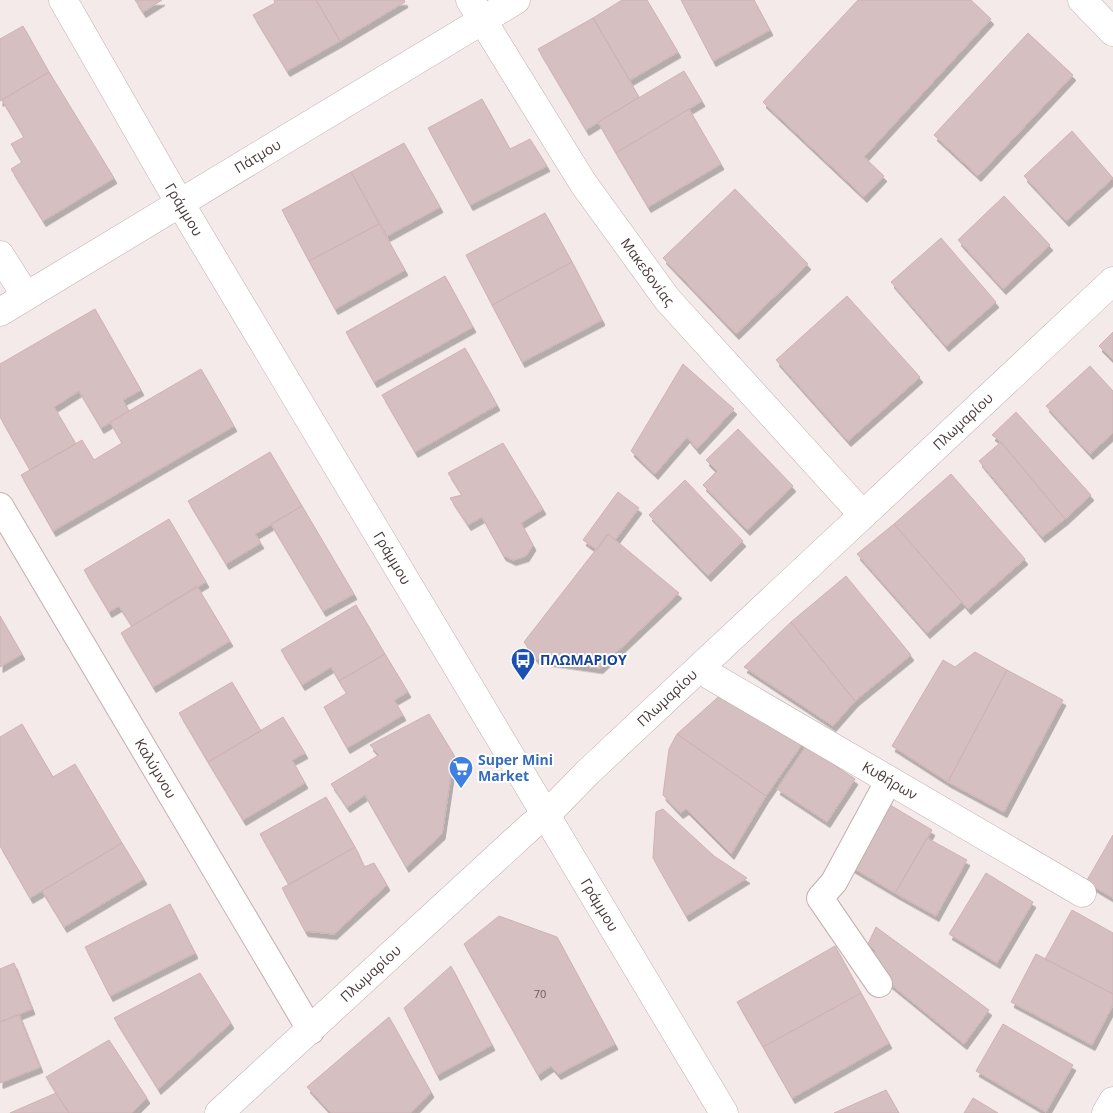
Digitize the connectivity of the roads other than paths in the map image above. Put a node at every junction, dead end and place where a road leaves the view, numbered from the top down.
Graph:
1 (63, 0) edge
2 (516, 0) edge
3 (1082, 0) edge
4 (477, 10) edge
5 (1113, 32) edge
6 (180, 203) junction
7 (0, 255) edge
8 (1113, 281) edge
9 (26, 296) junction
10 (0, 312) edge
11 (0, 506) edge
12 (863, 515) junction
13 (699, 669) junction
14 (889, 780) junction
15 (546, 815) junction
16 (1082, 893) dead end
17 (879, 984) dead end
18 (310, 1031) junction
19 (1113, 1101) edge
20 (219, 1113) edge
21 (724, 1113) edge
22 (1106, 1113) edge

1 - 6 street, Γράμμου
2 - 4 street, Πάτμου
3 - 5 street
4 - 6 street, Πάτμου
4 - 12 street, Μακεδονίας
6 - 9 street, Πάτμου
6 - 15 street, Γράμμου
7 - 9 street
8 - 12 street, Πλωμαρίου
9 - 10 street, Πάτμου
11 - 18 street, Καλύμνου
12 - 13 street, Πλωμαρίου
13 - 14 street, Κυθήρων
13 - 15 street, Πλωμαρίου
14 - 16 street, Κυθήρων
14 - 17 street
15 - 18 street, Πλωμαρίου
15 - 21 street, Γράμμου
18 - 20 street, Πλωμαρίου
19 - 22 street

